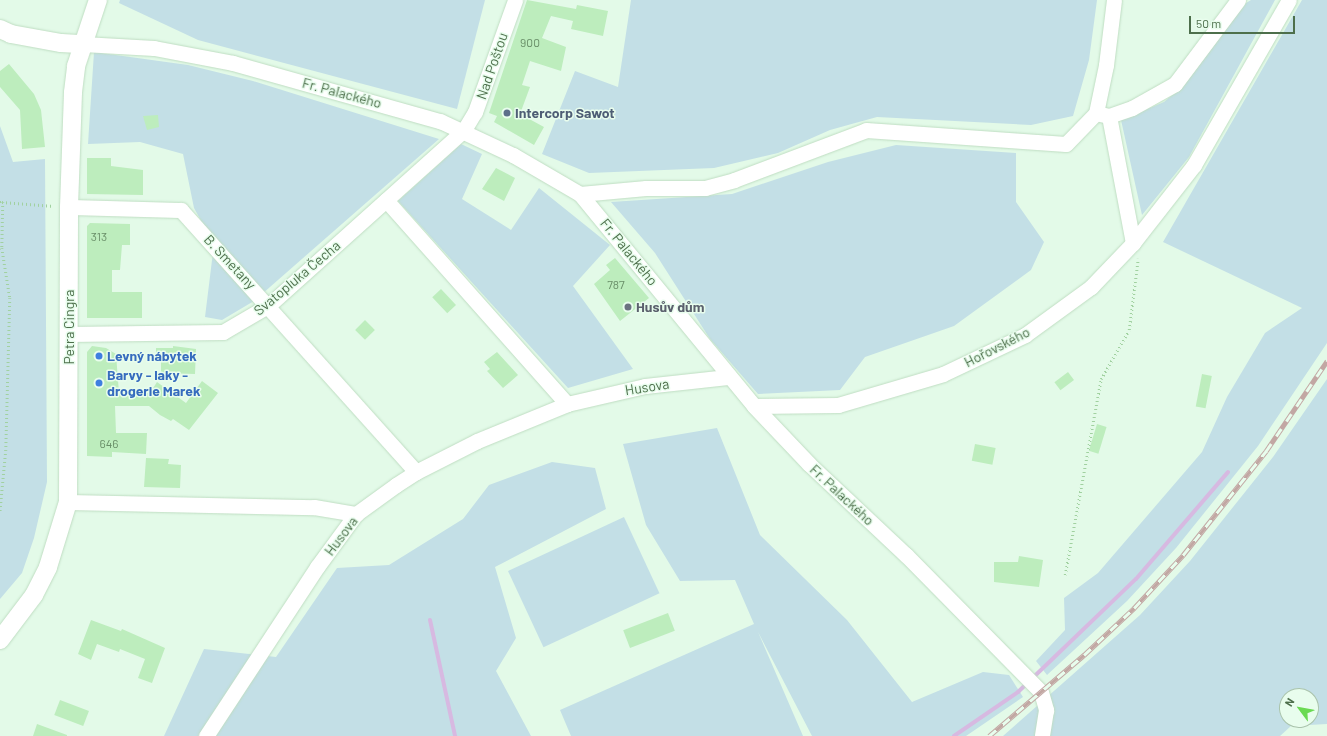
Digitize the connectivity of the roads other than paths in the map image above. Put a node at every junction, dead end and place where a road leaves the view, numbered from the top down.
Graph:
1 (98, 0) edge
2 (515, 0) edge
3 (1114, 0) edge
4 (1238, 0) edge
5 (1288, 0) edge
6 (0, 29) edge
7 (83, 44) junction
8 (1103, 115) junction
9 (464, 130) junction
10 (580, 194) junction
11 (386, 200) junction
12 (69, 207) junction
13 (1133, 243) junction
14 (269, 305) junction
15 (69, 334) junction
16 (728, 377) junction
17 (567, 404) junction
18 (754, 406) junction
19 (416, 472) junction
20 (68, 502) junction
21 (356, 514) junction
22 (0, 640) edge
23 (206, 736) edge
24 (1042, 736) edge

1 - 7 street, Petra Cingra
2 - 9 street, Nad Poštou
3 - 8 street
4 - 8 street
5 - 13 street, Hořovského
6 - 7 street
7 - 9 street, Fr. Palackého
7 - 12 street, Petra Cingra
8 - 10 street
8 - 13 street
9 - 10 street, Fr. Palackého
9 - 11 street, Svatopluka Čecha
10 - 16 street, Fr. Palackého
11 - 14 street, Svatopluka Čecha
11 - 17 street
12 - 14 street, B. Smetany
12 - 15 street, Petra Cingra
13 - 18 street, Hořovského
14 - 15 street, Svatopluka Čecha
14 - 19 street, B. Smetany
15 - 20 street, Petra Cingra
16 - 17 street, Husova
16 - 18 street, Fr. Palackého
17 - 19 street, Husova
18 - 24 street, Fr. Palackého
19 - 21 street, Husova
20 - 21 street
20 - 22 street, Petra Cingra
21 - 23 street, Husova

